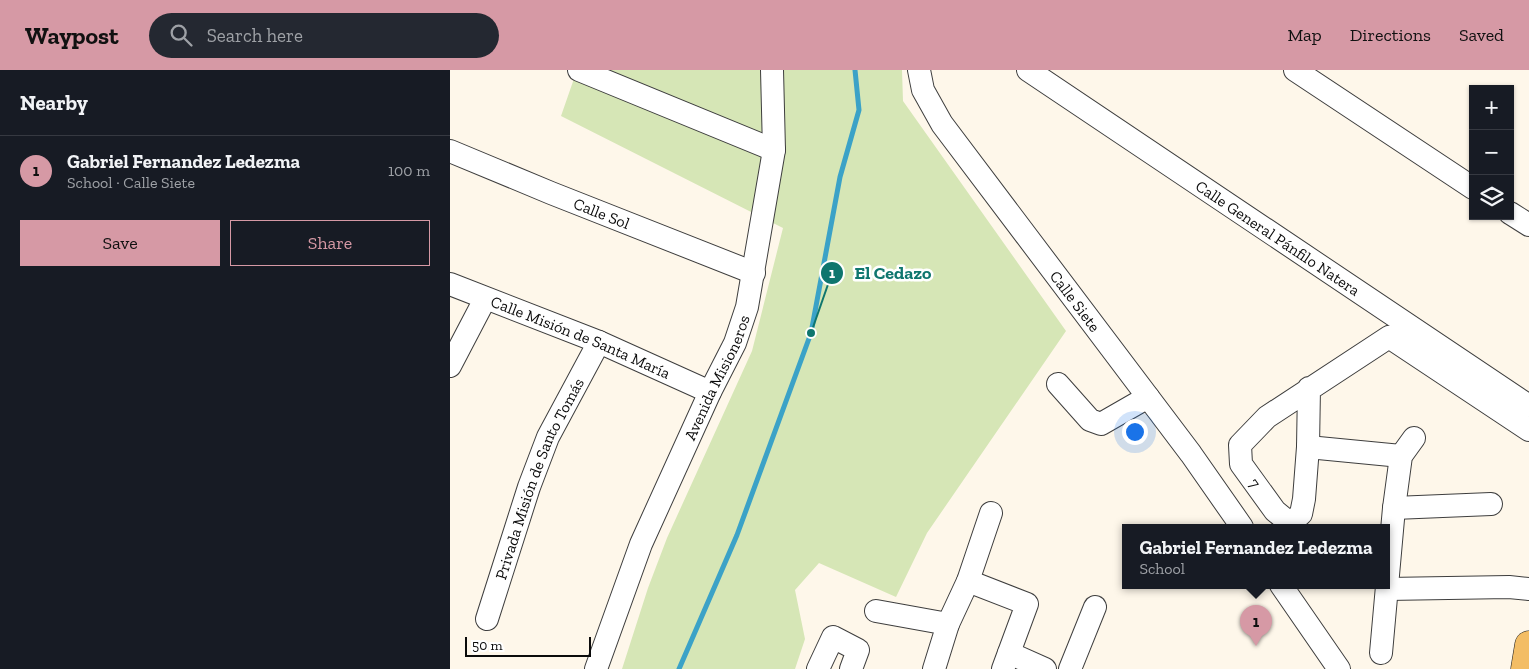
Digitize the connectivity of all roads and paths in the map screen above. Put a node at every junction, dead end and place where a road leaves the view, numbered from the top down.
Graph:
1 (579, 70) edge
2 (772, 70) edge
3 (919, 70) edge
4 (1028, 70) edge
5 (1295, 70) edge
6 (774, 150) junction
7 (450, 151) edge
8 (1469, 185) edge
9 (1514, 216) edge
10 (1529, 225) edge
11 (754, 273) junction
12 (450, 284) edge
13 (485, 299) junction
14 (599, 342) junction
15 (450, 366) edge
16 (1058, 384) dead end
17 (1309, 388) junction
18 (710, 392) junction
19 (1148, 397) junction
20 (1529, 406) edge
21 (1529, 430) edge
22 (1308, 448) junction
23 (1491, 504) dead end
24 (1394, 508) junction
25 (991, 513) dead end
26 (1240, 524) edge
27 (1390, 554) edge
28 (968, 581) junction
29 (1284, 589) edge
30 (1387, 589) edge
31 (1390, 589) edge
32 (1529, 589) edge
33 (1095, 607) dead end
34 (876, 611) dead end
35 (487, 620) dead end
36 (948, 624) junction
37 (1529, 645) edge
38 (1381, 653) dead end
39 (1006, 661) edge
40 (596, 669) edge
41 (818, 669) edge
42 (851, 669) edge
43 (934, 669) edge
44 (1044, 669) edge
45 (1070, 669) edge
46 (1339, 669) edge
47 (1525, 669) edge

1 - 6 street
2 - 6 street, Avenida Misioneros
3 - 19 street, Calle Siete
4 - 20 street, Calle General Pánfilo Natera
5 - 8 street
6 - 11 street, Avenida Misioneros
7 - 11 street, Calle Sol
9 - 10 street
11 - 18 street, Avenida Misioneros
12 - 13 street, Calle Misión de Santa María
13 - 14 street, Calle Misión de Santa María
13 - 15 street
14 - 18 street, Calle Misión de Santa María
14 - 35 street, Privada Misión de Santo Tomás
16 - 19 street
17 - 21 street, 7
17 - 22 street, 7
17 - 22 street, 7
18 - 40 street, Avenida Misioneros
19 - 26 street, Calle Siete
22 - 24 street
23 - 24 street
24 - 27 street
25 - 28 street
28 - 36 street
28 - 39 street
29 - 46 street
30 - 38 street
31 - 32 street
33 - 45 street
34 - 36 street
36 - 43 street
37 - 47 main road
39 - 44 street
41 - 42 street

